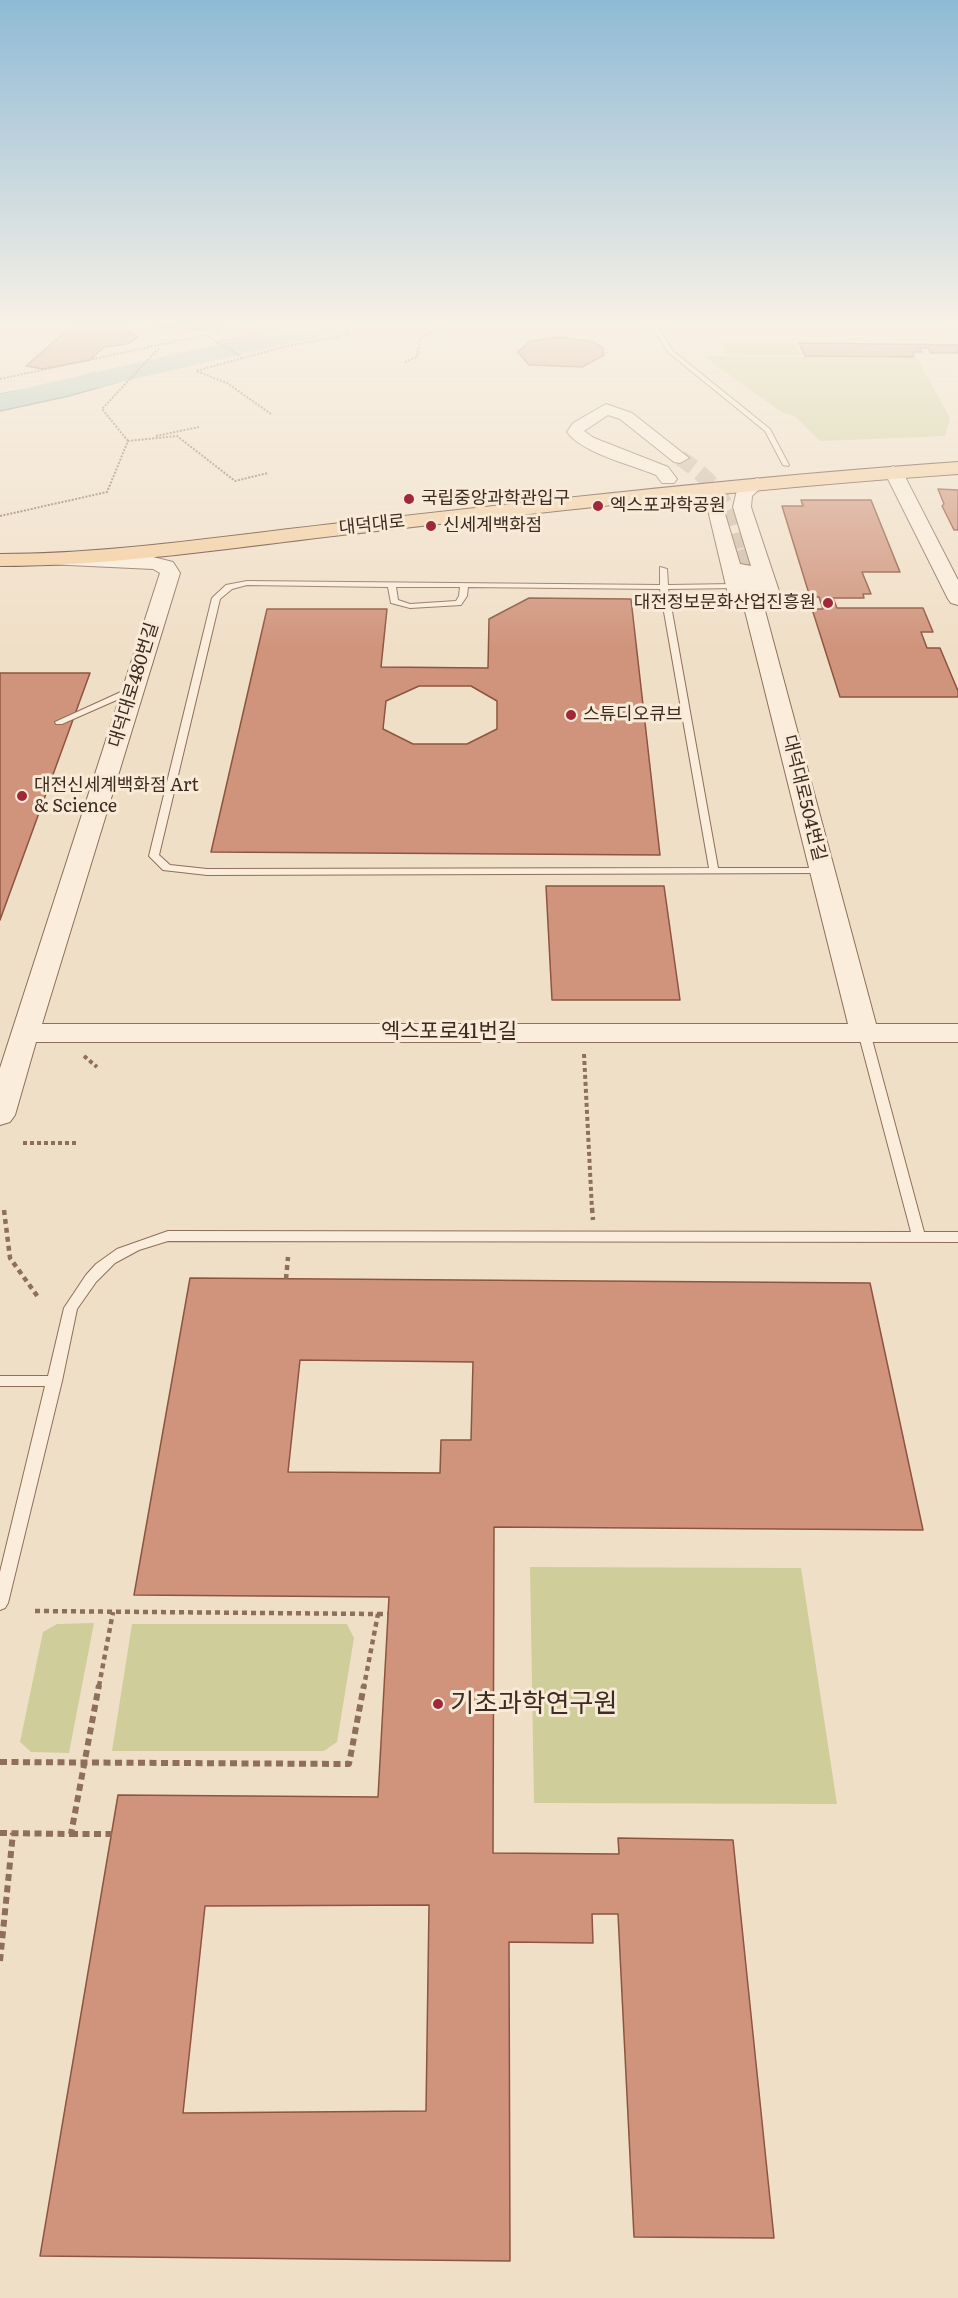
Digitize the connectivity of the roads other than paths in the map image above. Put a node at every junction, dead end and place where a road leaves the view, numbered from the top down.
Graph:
1 (576, 433) edge
2 (648, 433) edge
3 (770, 433) edge
4 (958, 457) edge
5 (680, 458) tunnel mouth
6 (786, 465) junction
7 (958, 468) edge
8 (893, 471) junction
9 (757, 483) junction
10 (672, 485) junction
11 (0, 543) edge
12 (0, 560) edge
13 (36, 560) junction
14 (663, 568) dead end
15 (742, 570) junction
16 (392, 584) junction
17 (464, 584) junction
18 (664, 587) junction
19 (958, 599) edge
20 (790, 666) dead end
21 (134, 689) junction
22 (799, 699) dead end
23 (785, 721) junction
24 (59, 722) dead end
25 (714, 871) junction
26 (822, 871) junction
27 (864, 1032) junction
28 (25, 1033) junction
29 (958, 1033) edge
30 (0, 1115) edge
31 (919, 1237) junction
32 (958, 1237) edge
33 (0, 1381) edge
34 (55, 1381) junction
35 (0, 1603) edge

1 - 10 street
2 - 5 street
3 - 6 lane
4 - 6 main road, 대덕대로
6 - 10 main road, 대덕대로
7 - 8 main road, 대덕대로
8 - 9 main road, 대덕대로
8 - 19 street
9 - 10 main road, 대덕대로
9 - 15 street
10 - 11 main road, 대덕대로
10 - 13 main road, 대덕대로
10 - 15 street
12 - 13 main road, 대덕대로
13 - 21 street, 대덕대로480번길
14 - 18 lane
15 - 18 lane
15 - 20 street
15 - 23 street, 대덕대로504번길
16 - 17 lane
16 - 17 lane
16 - 25 lane
17 - 18 lane
18 - 25 lane
21 - 24 lane
21 - 28 street, 대덕대로480번길
22 - 23 street
23 - 26 street, 대덕대로504번길
25 - 26 lane
26 - 27 street, 대덕대로504번길
27 - 28 street, 엑스포로41번길
27 - 29 street, 엑스포로41번길
27 - 31 lane
28 - 30 street
31 - 32 lane
31 - 34 lane
33 - 34 lane
34 - 35 lane

